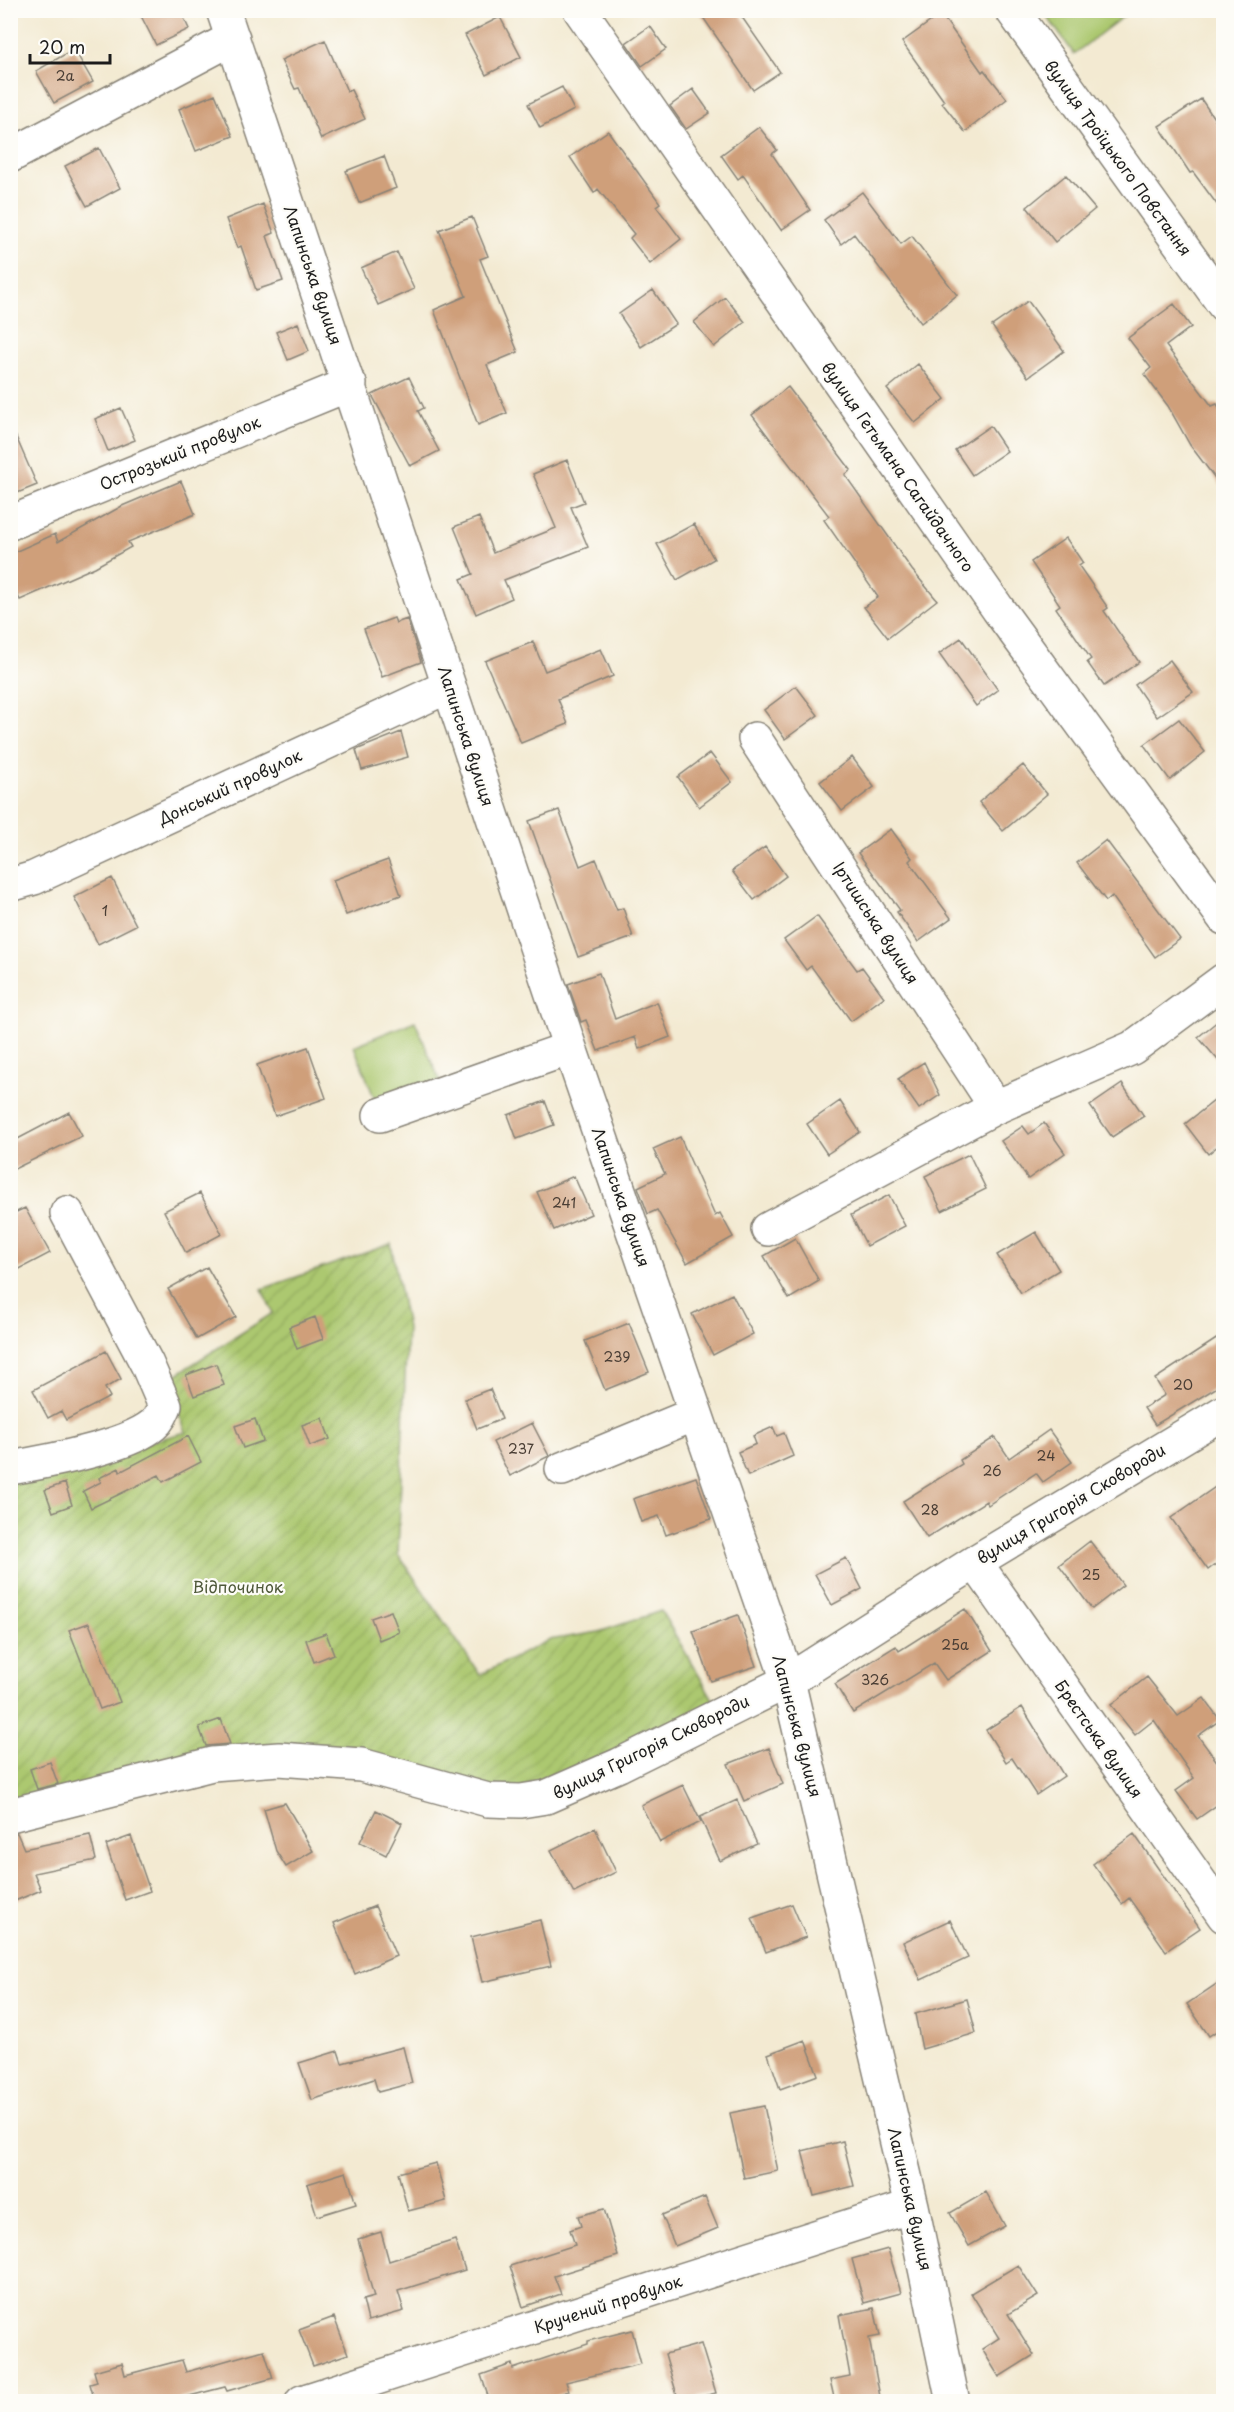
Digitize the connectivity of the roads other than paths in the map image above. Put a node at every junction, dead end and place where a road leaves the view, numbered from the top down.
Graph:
1 (580, 10) edge
2 (1012, 10) edge
3 (228, 24) edge
4 (10, 156) edge
5 (1224, 305) edge
6 (350, 384) junction
7 (10, 523) edge
8 (449, 686) junction
9 (755, 739) dead end
10 (10, 885) edge
11 (1224, 918) edge
12 (1224, 980) edge
13 (570, 1048) junction
14 (996, 1107) junction
15 (380, 1115) dead end
16 (67, 1213) dead end
17 (768, 1229) dead end
18 (695, 1414) junction
19 (1221, 1419) edge
20 (10, 1468) edge
21 (562, 1469) dead end
22 (975, 1562) junction
23 (788, 1681) junction
24 (10, 1815) edge
25 (1224, 1916) edge
26 (912, 2206) junction
27 (302, 2402) edge
28 (954, 2402) edge

1 - 11 street, вулиця Гетьмана Сагайдачного
2 - 5 street, вулиця Троїцького Повстання
3 - 4 street
3 - 6 street, Лапинська вулиця
6 - 7 street, Острозький провулок
6 - 8 street, Лапинська вулиця
8 - 10 street, Донський провулок
8 - 13 street, Лапинська вулиця
9 - 14 street, Іртишська вулиця
12 - 14 street
13 - 15 street
13 - 18 street, Лапинська вулиця
14 - 17 street
16 - 20 street
18 - 21 street
18 - 23 street, Лапинська вулиця
19 - 22 street, вулиця Григорія Сковороди
22 - 23 street, вулиця Григорія Сковороди
22 - 25 street, Брестська вулиця
23 - 24 street, вулиця Григорія Сковороди
23 - 26 street, Лапинська вулиця
26 - 27 street, Кручений провулок
26 - 28 street, Лапинська вулиця

